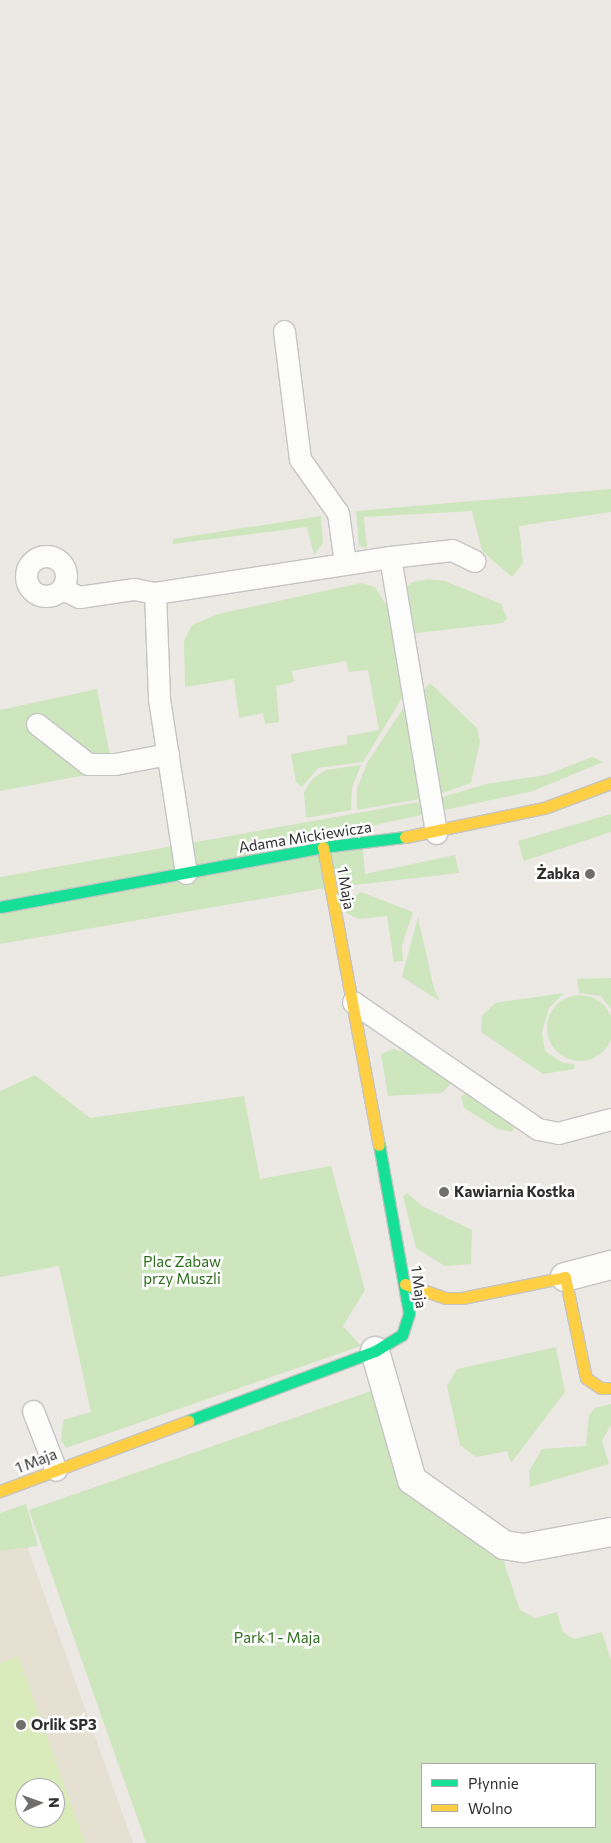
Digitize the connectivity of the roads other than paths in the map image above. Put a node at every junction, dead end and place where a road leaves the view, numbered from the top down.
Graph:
1 (284, 331) dead end
2 (390, 558) junction
3 (475, 561) dead end
4 (345, 563) junction
5 (62, 589) dead end
6 (155, 593) junction
7 (37, 724) dead end
8 (168, 754) junction
9 (611, 783) edge
10 (436, 833) junction
11 (323, 846) junction
12 (186, 873) junction
13 (0, 907) edge
14 (352, 1002) junction
15 (611, 1119) edge
16 (611, 1265) edge
17 (565, 1277) junction
18 (405, 1284) junction
19 (375, 1350) junction
20 (611, 1388) edge
21 (33, 1411) dead end
22 (56, 1470) junction
23 (0, 1491) edge
24 (611, 1532) edge

1 - 4 lane
2 - 3 lane
2 - 4 lane
2 - 10 lane
4 - 6 lane
5 - 6 lane
6 - 8 lane
7 - 8 lane
8 - 12 lane
9 - 10 street, Adama Mickiewicza
10 - 11 street, Adama Mickiewicza
11 - 12 street, Adama Mickiewicza
11 - 14 street, 1 Maja
12 - 13 street, Adama Mickiewicza
14 - 15 lane
14 - 18 street, 1 Maja
16 - 17 street
17 - 18 street
17 - 20 street
18 - 19 street, 1 Maja
19 - 22 street, 1 Maja
19 - 24 street
21 - 22 lane
22 - 23 street, 1 Maja

